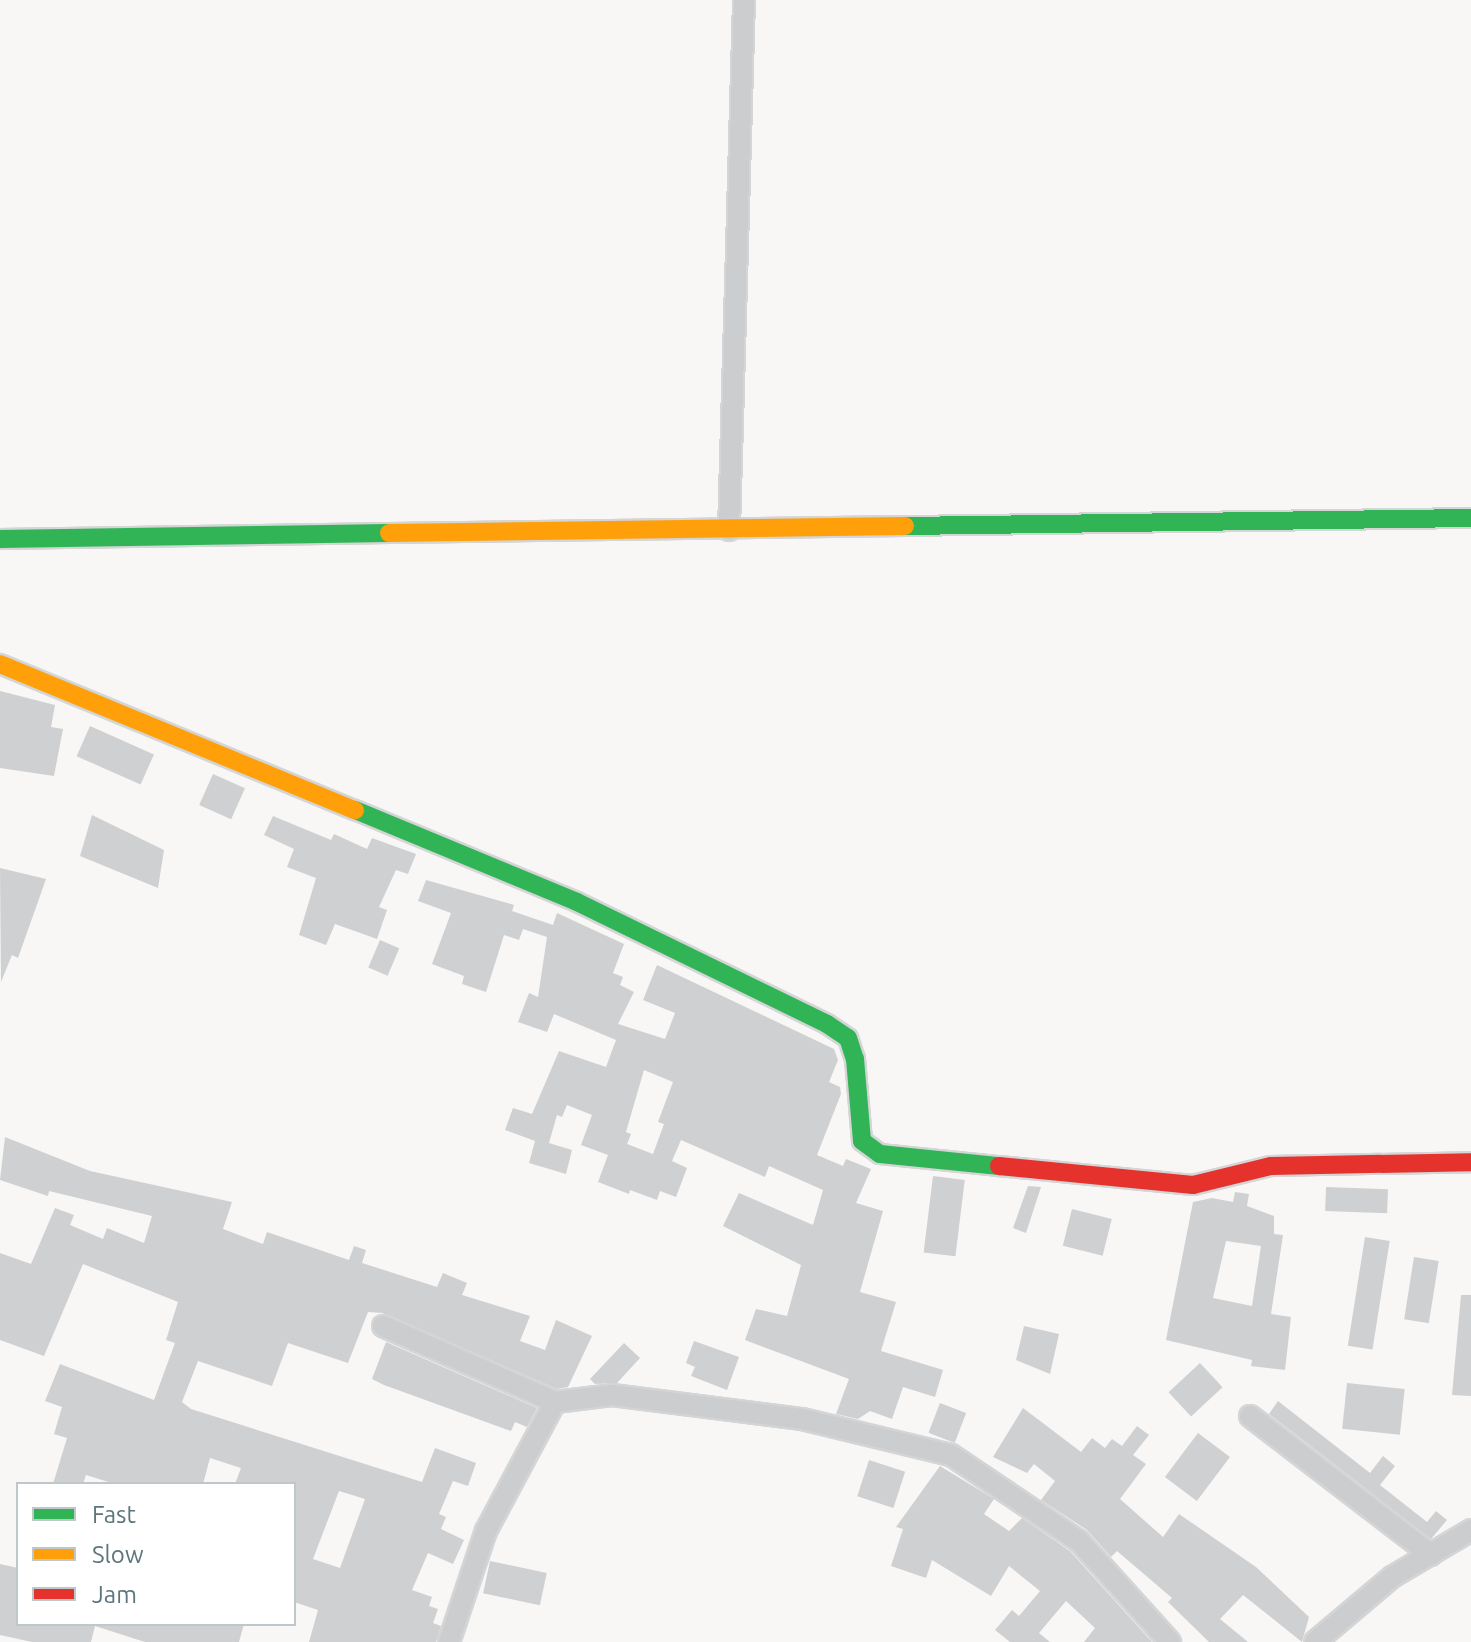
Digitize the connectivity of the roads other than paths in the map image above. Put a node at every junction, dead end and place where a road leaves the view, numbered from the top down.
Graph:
1 (744, 0) edge
2 (1471, 518) edge
3 (729, 530) junction
4 (0, 539) edge
5 (0, 664) edge
6 (1471, 1162) edge
7 (383, 1326) dead end
8 (555, 1402) junction
9 (1250, 1416) dead end
10 (1471, 1530) edge
11 (1431, 1555) junction
12 (449, 1642) edge
13 (1170, 1642) edge
14 (1315, 1642) edge

1 - 3 street
2 - 3 street
3 - 4 street
5 - 6 street
7 - 8 street
8 - 12 street
8 - 13 street
9 - 11 street
10 - 11 street
11 - 14 street

